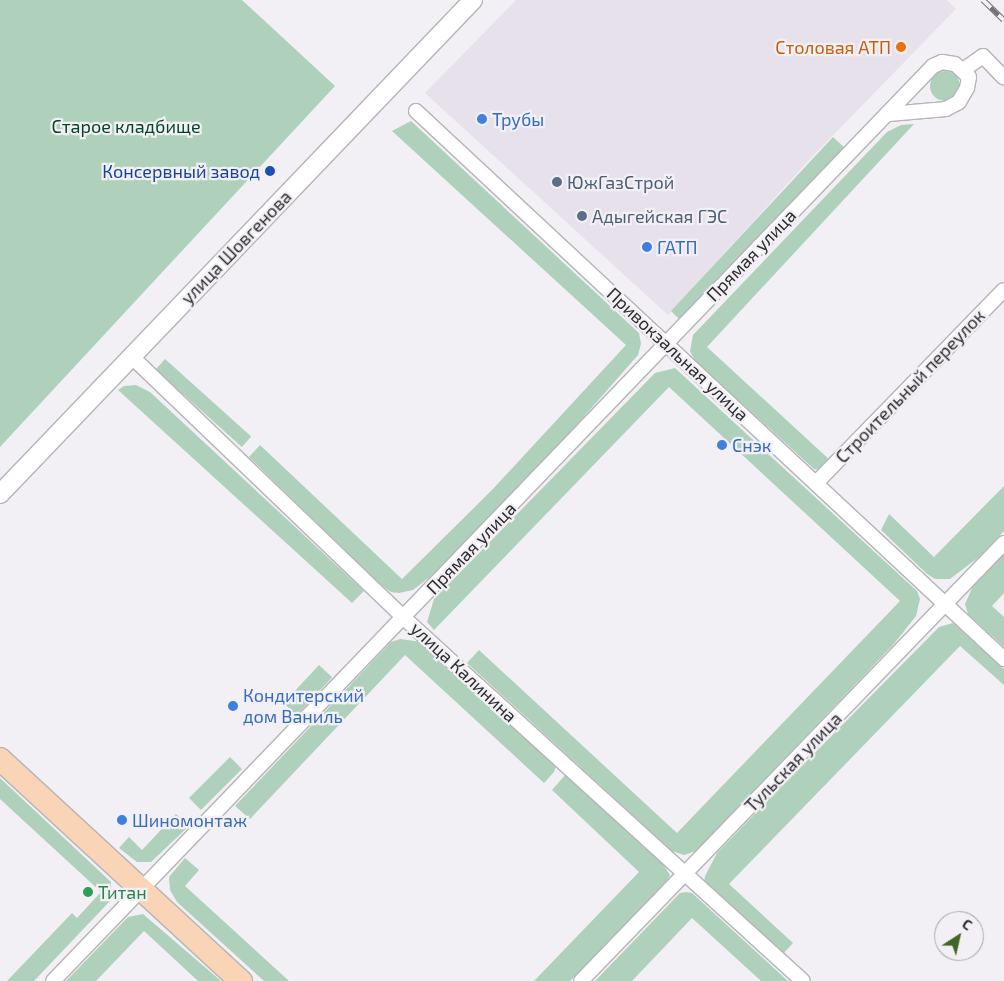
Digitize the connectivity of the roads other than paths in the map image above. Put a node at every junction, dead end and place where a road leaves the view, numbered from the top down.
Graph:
1 (473, 0) edge
2 (963, 70) junction
3 (1004, 78) edge
4 (416, 111) dead end
5 (889, 114) junction
6 (1004, 290) edge
7 (666, 343) junction
8 (132, 356) junction
9 (816, 483) junction
10 (0, 494) edge
11 (1004, 542) edge
12 (946, 604) junction
13 (404, 618) junction
14 (1004, 659) edge
15 (0, 759) edge
16 (684, 874) junction
17 (142, 889) junction
18 (53, 981) edge
19 (241, 981) edge
20 (581, 981) edge
21 (802, 981) edge

1 - 8 street, улица Шовгенова
2 - 3 street
2 - 5 street, Прямая улица
2 - 5 street
4 - 7 street, Привокзальная улица
5 - 7 street, Прямая улица
6 - 9 street, Строительный переулок
7 - 9 street, Привокзальная улица
7 - 13 street, Прямая улица
8 - 10 street, улица Шовгенова
8 - 13 street, улица Калинина
9 - 12 street, Привокзальная улица
11 - 12 street, Тульская улица
12 - 14 street, Привокзальная улица
12 - 16 street, Тульская улица
13 - 16 street, улица Калинина
13 - 17 street, Прямая улица
15 - 17 main road
16 - 20 street, Тульская улица
16 - 21 street, улица Калинина
17 - 18 street, Прямая улица
17 - 19 main road

